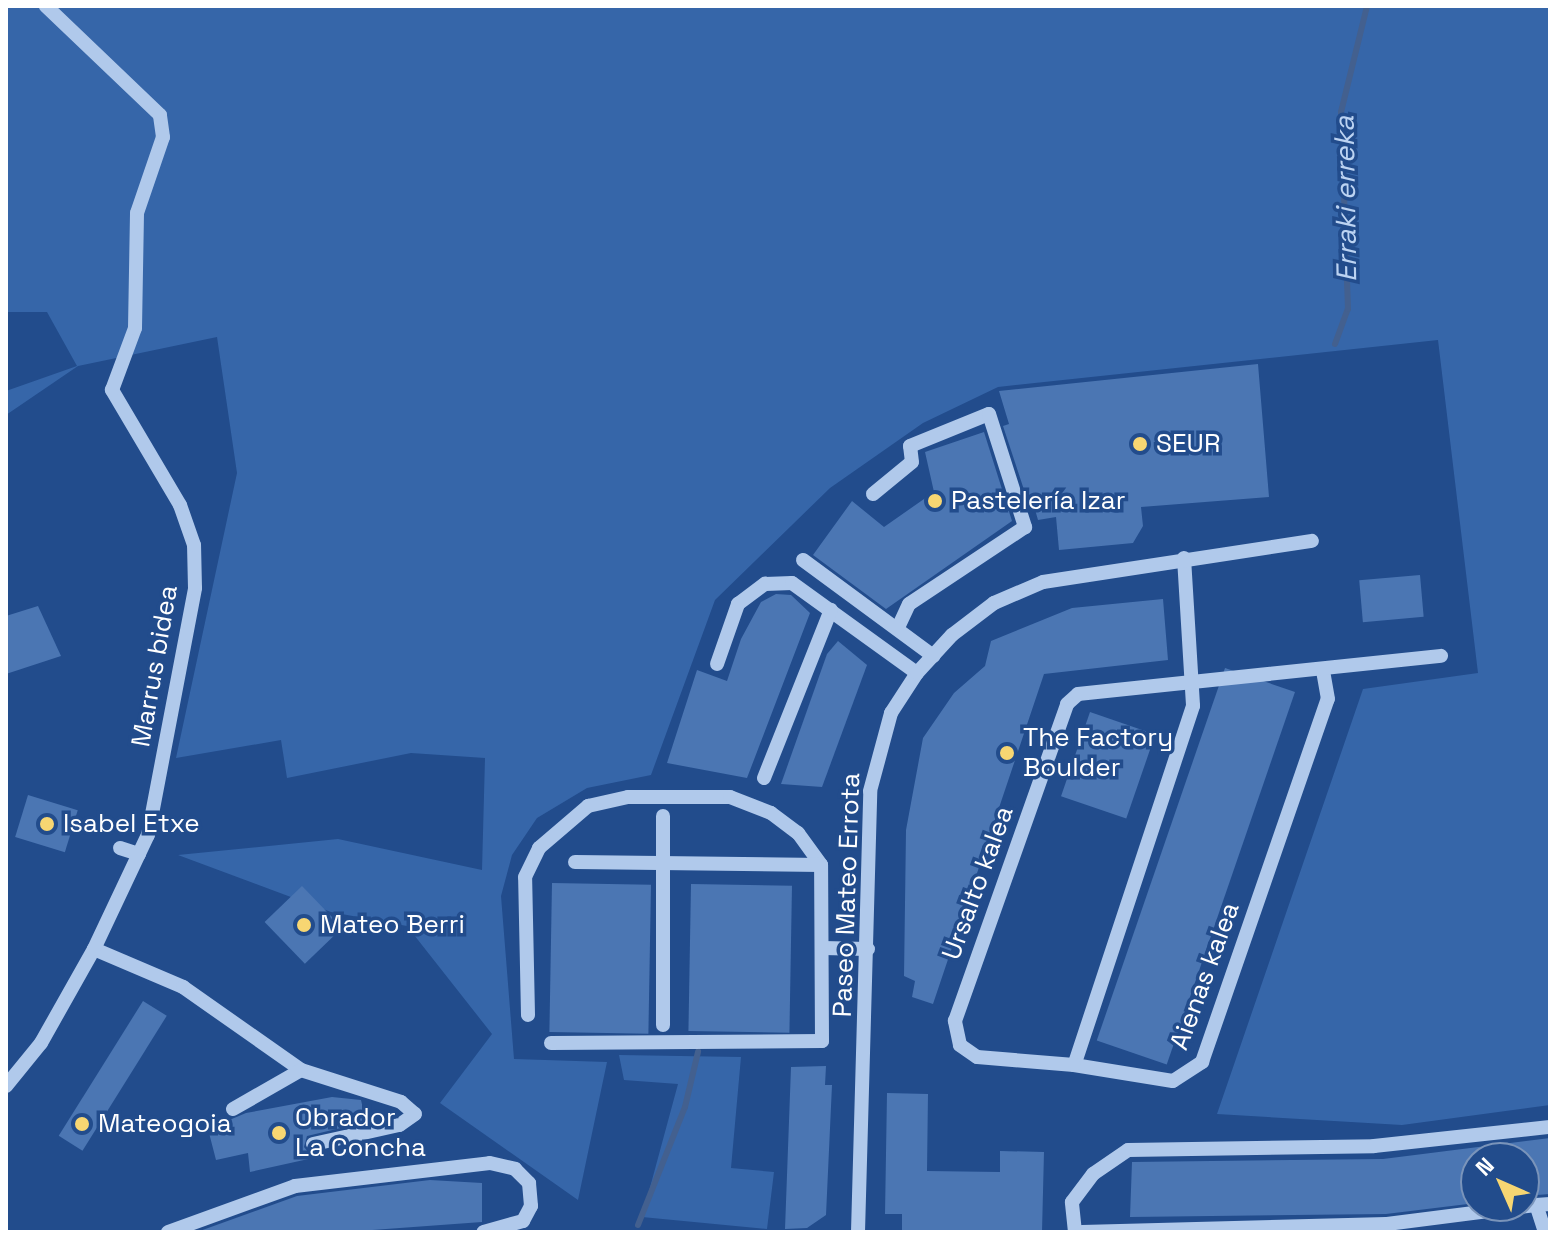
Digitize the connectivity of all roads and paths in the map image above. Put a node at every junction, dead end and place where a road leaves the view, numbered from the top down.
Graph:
1 (46, 6) edge
2 (873, 494) dead end
3 (1312, 541) dead end
4 (1184, 558) junction
5 (803, 560) dead end
6 (831, 610) junction
7 (899, 625) junction
8 (933, 656) junction
9 (1441, 656) dead end
10 (717, 664) dead end
11 (1323, 670) junction
12 (917, 673) junction
13 (1194, 681) junction
14 (764, 778) dead end
15 (662, 797) junction
16 (120, 848) dead end
17 (139, 854) junction
18 (575, 862) dead end
19 (821, 865) junction
20 (823, 948) junction
21 (94, 949) junction
22 (868, 949) junction
23 (195, 977) dead end
24 (183, 987) junction
25 (528, 1015) dead end
26 (663, 1025) dead end
27 (551, 1043) dead end
28 (1074, 1065) junction
29 (301, 1070) junction
30 (6, 1086) edge
31 (233, 1109) dead end
32 (1550, 1127) edge
33 (313, 1144) dead end
34 (1543, 1204) edge
35 (861, 1230) edge
36 (168, 1232) edge
37 (483, 1232) edge
38 (1075, 1232) edge
39 (1082, 1232) edge
40 (1545, 1232) edge

1 - 17 street, Marrus bidea
2 - 7 street
3 - 4 street, Paseo Mateo Errota
4 - 8 street, Paseo Mateo Errota
4 - 13 street
5 - 7 street
6 - 10 street
6 - 12 street
6 - 14 street
7 - 8 street
8 - 12 street, Paseo Mateo Errota
9 - 11 street, Ursalto kalea
11 - 13 street, Ursalto kalea
11 - 28 street, Aienas kalea
12 - 22 street, Paseo Mateo Errota
13 - 28 street
13 - 28 street, Ursalto kalea
15 - 19 street
15 - 25 street
15 - 26 street, bridge
16 - 17 street
17 - 21 street, Marrus bidea
18 - 19 street
19 - 20 street
20 - 22 street
20 - 27 street
21 - 24 street
21 - 30 street, Marrus bidea
22 - 35 street, Paseo Mateo Errota
23 - 24 street
24 - 29 street
29 - 31 street
29 - 33 street
32 - 38 street
34 - 39 street
34 - 40 street
36 - 37 street

